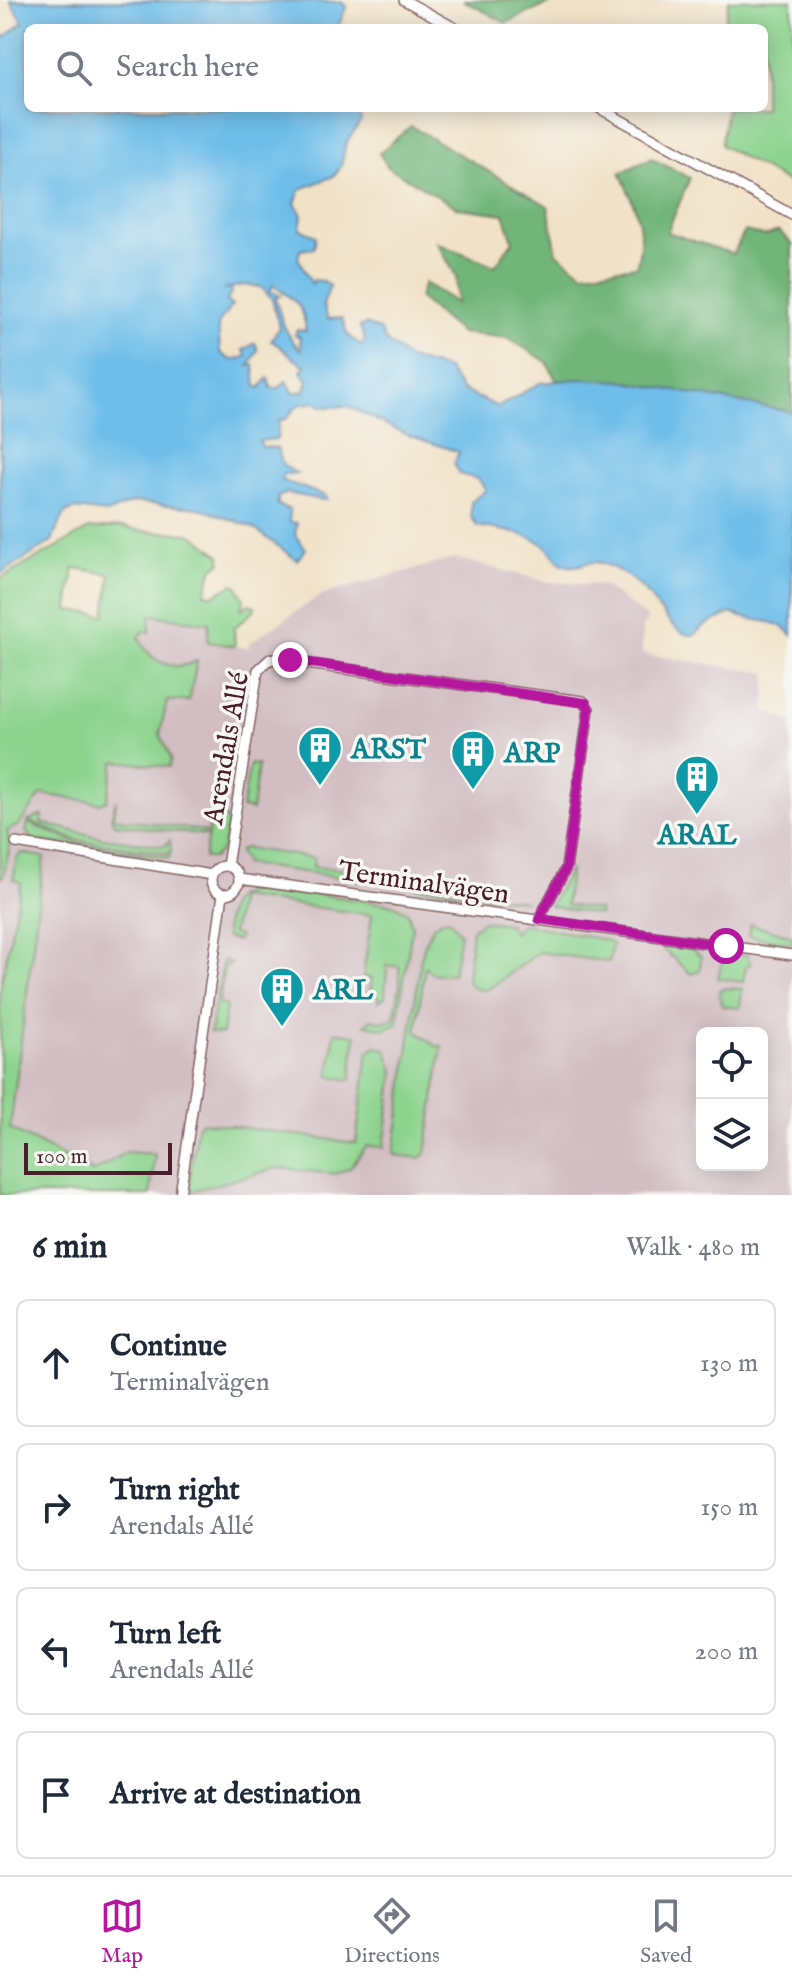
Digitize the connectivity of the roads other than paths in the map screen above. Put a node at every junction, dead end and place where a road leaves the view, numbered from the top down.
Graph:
1 (404, 0) edge
2 (448, 24) edge
3 (606, 112) edge
4 (792, 215) edge
5 (16, 843) dead end
6 (227, 866) junction
7 (212, 875) junction
8 (239, 879) junction
9 (223, 894) junction
10 (539, 919) junction
11 (792, 955) edge
12 (180, 1195) edge

1 - 2 street
3 - 4 street
5 - 7 street
6 - 7 street
6 - 8 street
6 - 10 street, Arendals Allé
7 - 9 street
8 - 9 street
8 - 10 street, Terminalvägen
9 - 12 street
10 - 11 street, Terminalvägen

